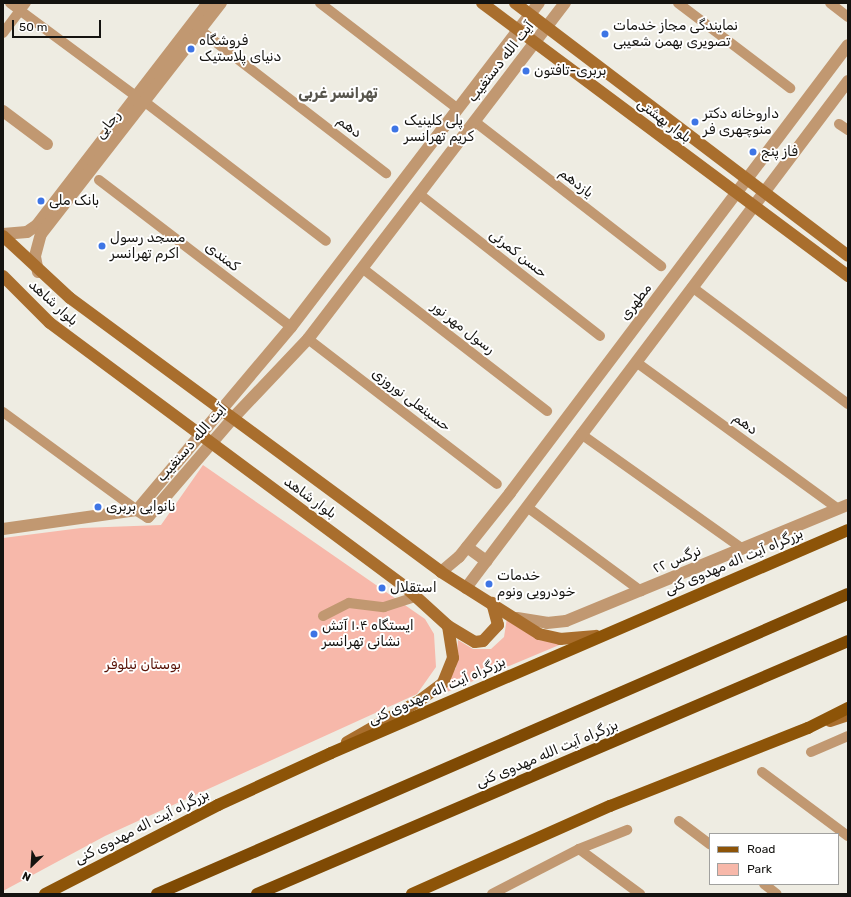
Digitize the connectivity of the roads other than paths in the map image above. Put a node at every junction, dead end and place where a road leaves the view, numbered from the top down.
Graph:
1 (10, 3) edge
2 (208, 3) edge
3 (222, 3) edge
4 (320, 3) edge
5 (482, 3) edge
6 (515, 3) edge
7 (539, 3) edge
8 (565, 3) edge
9 (678, 3) edge
10 (830, 3) edge
11 (23, 7) edge
12 (530, 15) junction
13 (848, 17) edge
14 (547, 27) junction
15 (200, 30) junction
16 (519, 30) junction
17 (3, 33) edge
18 (535, 42) junction
19 (848, 45) edge
20 (848, 81) edge
21 (790, 88) dead end
22 (141, 99) junction
23 (458, 109) junction
24 (3, 111) edge
25 (474, 122) junction
26 (839, 124) dead end
27 (848, 130) edge
28 (47, 144) dead end
29 (386, 173) dead end
30 (747, 179) junction
31 (99, 180) dead end
32 (764, 192) junction
33 (419, 194) junction
34 (735, 194) junction
35 (752, 208) junction
36 (3, 235) edge
37 (326, 241) dead end
38 (848, 256) edge
39 (662, 266) dead end
40 (362, 268) junction
41 (38, 272) junction
42 (3, 276) edge
43 (848, 276) edge
44 (692, 287) junction
45 (291, 327) junction
46 (600, 336) dead end
47 (308, 339) junction
48 (636, 362) junction
49 (848, 404) edge
50 (222, 409) junction
51 (547, 411) dead end
52 (3, 412) edge
53 (234, 416) junction
54 (581, 434) junction
55 (200, 436) junction
56 (211, 444) junction
57 (497, 484) dead end
58 (527, 507) junction
59 (843, 507) edge
60 (137, 510) junction
61 (3, 529) edge
62 (848, 530) edge
63 (467, 547) junction
64 (743, 549) junction
65 (486, 561) junction
66 (441, 572) junction
67 (466, 588) junction
68 (641, 590) junction
69 (848, 594) edge
70 (417, 596) junction
71 (492, 604) junction
72 (323, 616) dead end
73 (513, 616) junction
74 (448, 626) junction
75 (596, 636) junction
76 (848, 641) edge
77 (848, 708) edge
78 (848, 715) edge
79 (808, 728) junction
80 (848, 736) edge
81 (811, 752) dead end
82 (331, 753) junction
83 (762, 772) dead end
84 (679, 820) dead end
85 (627, 830) dead end
86 (848, 836) edge
87 (709, 843) edge
88 (579, 849) junction
89 (765, 885) edge
90 (45, 894) edge
91 (157, 894) edge
92 (257, 894) edge
93 (412, 894) edge
94 (492, 894) edge
95 (640, 894) edge
96 (777, 894) edge

1 - 11 street
2 - 22 street, رجایی
3 - 15 street, رجایی
4 - 23 street
5 - 16 main road, بلوار بهشتی
6 - 12 main road, بلوار بهشتی
7 - 12 street, آیت الله دستغیب
8 - 14 street, آیت الله دستغیب
9 - 21 street
10 - 13 street
11 - 17 street
11 - 22 street
12 - 14 main road, بلوار بهشتی
12 - 16 street, آیت الله دستغیب
14 - 18 street, آیت الله دستغیب
14 - 30 main road, بلوار بهشتی
15 - 22 street, رجایی
15 - 29 street, دهم
16 - 18 main road, بلوار بهشتی
16 - 23 street, آیت الله دستغیب
18 - 25 street, آیت الله دستغیب
18 - 34 main road, بلوار بهشتی
19 - 30 street, مطهری
20 - 32 street
22 - 36 street, رجایی
22 - 37 street
22 - 41 street, رجایی
23 - 45 street, آیت الله دستغیب
24 - 28 street
25 - 33 street, آیت الله دستغیب
25 - 39 street, یازدهم
26 - 27 street
30 - 32 main road, بلوار بهشتی
30 - 34 street, مطهری
31 - 45 street, کمندی
32 - 35 street
32 - 38 main road, بلوار بهشتی
33 - 40 street, آیت الله دستغیب
33 - 46 street, حسن کمرئی
34 - 35 main road, بلوار بهشتی
34 - 63 street, مطهری
35 - 43 main road, بلوار بهشتی
35 - 44 street
36 - 41 main road, بلوار شاهد
40 - 47 street, آیت الله دستغیب
40 - 51 street, رسول مهر نور
41 - 50 main road, بلوار شاهد
42 - 55 main road, بلوار شاهد
44 - 48 street
44 - 49 street
45 - 50 street, آیت الله دستغیب
47 - 53 street, آیت الله دستغیب
47 - 57 street, حسینعلی نوروزی
48 - 54 street
48 - 59 street, دهم
50 - 53 main road, بلوار شاهد
50 - 55 street, آیت الله دستغیب
52 - 60 street
53 - 56 street, آیت الله دستغیب
53 - 66 main road, بلوار شاهد
54 - 58 street
54 - 64 street
55 - 56 main road, بلوار شاهد
55 - 60 street, آیت الله دستغیب
56 - 60 street, آیت الله دستغیب
56 - 70 main road, بلوار شاهد
58 - 65 street
58 - 68 street
59 - 64 street, نرگس ۲۲
60 - 61 street
62 - 75 main road, بزرگراه آیت اله مهدوی کنی
63 - 65 street
63 - 66 street, مطهری
64 - 68 street, نرگس ۲۲
65 - 67 street
66 - 67 main road, بلوار شاهد
67 - 71 main road, بلوار شاهد
68 - 73 street, نرگس ۲۲
69 - 91 highway
70 - 72 street
70 - 74 main road, بلوار شاهد
71 - 73 main road, بلوار شاهد
71 - 74 main road, بلوار شاهد
73 - 75 main road, بلوار شاهد
74 - 82 main road
75 - 82 main road, بزرگراه آیت اله مهدوی کنی
76 - 92 highway, بزرگراه آیت الله مهدوی کنی
77 - 79 main road
78 - 79 main road
79 - 93 main road
80 - 81 street
82 - 90 main road, بزرگراه آیت اله مهدوی کنی
83 - 86 street
84 - 87 street
85 - 88 street
88 - 94 street
88 - 95 street
89 - 96 street

